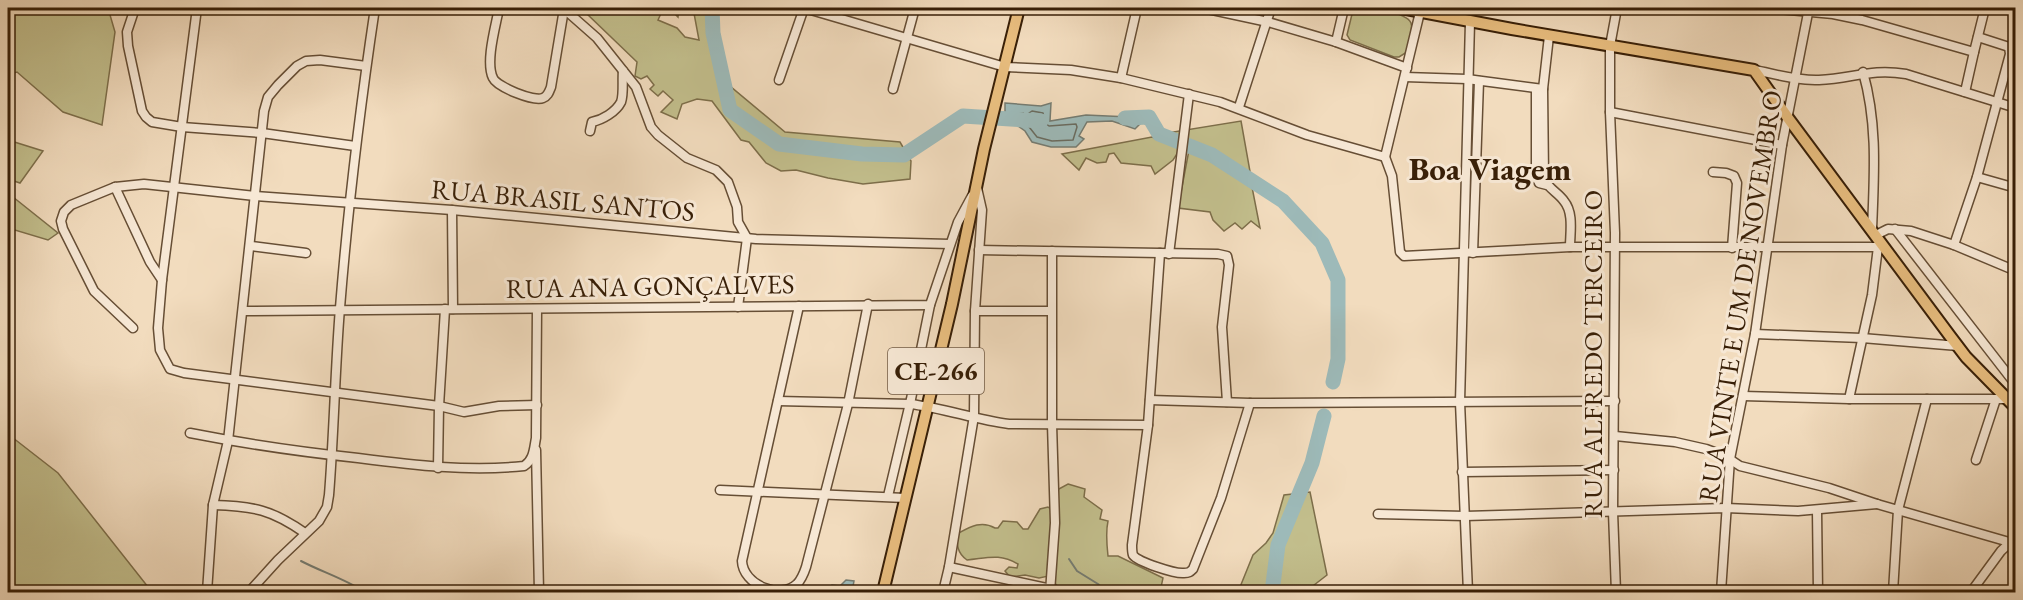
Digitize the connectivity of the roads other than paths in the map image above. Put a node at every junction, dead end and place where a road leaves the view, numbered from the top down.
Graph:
1 (135, 8) edge
2 (197, 8) edge
3 (375, 8) edge
4 (499, 8) edge
5 (564, 8) edge
6 (804, 8) edge
7 (915, 8) edge
8 (1019, 8) edge
9 (1137, 8) edge
10 (1206, 8) edge
11 (1271, 8) edge
12 (1344, 8) edge
13 (1401, 8) edge
14 (1617, 8) edge
15 (1768, 8) edge
16 (1985, 8) edge
17 (1420, 10) edge
18 (1808, 10) edge
19 (1268, 22) junction
20 (1470, 22) junction
21 (1549, 36) junction
22 (908, 37) junction
23 (1978, 37) junction
24 (1336, 42) junction
25 (1610, 46) junction
26 (1974, 52) junction
27 (366, 66) junction
28 (1005, 67) junction
29 (1754, 70) junction
30 (623, 71) junction
31 (1863, 72) junction
32 (1406, 73) junction
33 (1121, 78) junction
34 (1796, 78) junction
35 (1467, 79) junction
36 (779, 80) dead end
37 (1479, 81) junction
38 (893, 89) dead end
39 (1539, 89) junction
40 (1965, 92) junction
41 (1189, 94) junction
42 (1997, 102) junction
43 (1239, 107) junction
44 (2016, 108) edge
45 (1610, 112) junction
46 (1788, 118) junction
47 (182, 128) junction
48 (590, 131) dead end
49 (262, 133) junction
50 (1782, 145) junction
51 (355, 146) junction
52 (1385, 157) junction
53 (1713, 172) dead end
54 (1977, 177) junction
55 (173, 186) junction
56 (115, 188) junction
57 (977, 188) junction
58 (2016, 188) edge
59 (255, 196) junction
60 (349, 202) junction
61 (452, 210) junction
62 (1895, 229) junction
63 (1874, 232) junction
64 (747, 238) junction
65 (950, 244) junction
66 (1954, 245) junction
67 (250, 246) junction
68 (1570, 247) junction
69 (1881, 247) junction
70 (1614, 248) junction
71 (1732, 248) junction
72 (1767, 248) junction
73 (979, 250) junction
74 (1052, 251) junction
75 (306, 253) dead end
76 (1469, 253) junction
77 (1165, 254) junction
78 (2016, 271) edge
79 (162, 280) junction
80 (868, 304) junction
81 (930, 304) junction
82 (799, 306) junction
83 (738, 308) junction
84 (449, 309) junction
85 (537, 309) junction
86 (243, 310) junction
87 (340, 310) junction
88 (975, 311) junction
89 (1051, 311) junction
90 (134, 328) dead end
91 (1755, 334) junction
92 (1862, 338) junction
93 (1958, 346) junction
94 (235, 380) junction
95 (2016, 385) edge
96 (334, 392) junction
97 (1743, 396) junction
98 (1849, 399) junction
99 (1927, 399) junction
100 (2000, 399) junction
101 (1150, 400) junction
102 (778, 401) junction
103 (1615, 401) junction
104 (1227, 402) junction
105 (1460, 402) junction
106 (1250, 403) junction
107 (848, 404) junction
108 (910, 404) junction
109 (537, 405) junction
110 (439, 406) junction
111 (927, 406) junction
112 (2016, 408) edge
113 (974, 416) junction
114 (1052, 424) junction
115 (1148, 425) junction
116 (190, 433) dead end
117 (1615, 436) junction
118 (536, 438) junction
119 (228, 441) junction
120 (333, 455) junction
121 (1730, 459) junction
122 (1976, 460) dead end
123 (438, 468) junction
124 (1614, 470) junction
125 (1462, 472) junction
126 (720, 490) dead end
127 (757, 491) junction
128 (825, 493) junction
129 (888, 496) junction
130 (905, 498) junction
131 (1877, 504) junction
132 (213, 505) junction
133 (1726, 508) junction
134 (1817, 510) junction
135 (1898, 510) junction
136 (1613, 512) junction
137 (1378, 514) dead end
138 (1465, 516) junction
139 (305, 533) junction
140 (2014, 541) edge
141 (949, 567) junction
142 (1050, 591) edge
143 (207, 592) edge
144 (249, 592) edge
145 (539, 592) edge
146 (883, 592) edge
147 (943, 592) edge
148 (1468, 592) edge
149 (1616, 592) edge
150 (1721, 592) edge
151 (1818, 592) edge
152 (1893, 592) edge
153 (1971, 592) edge

1 - 47 street
2 - 47 street
3 - 27 street
4 - 5 street
5 - 30 street
6 - 22 street
6 - 36 street
7 - 22 street
8 - 28 main road, CE-266
9 - 33 street
10 - 19 street
11 - 19 street
12 - 24 street
13 - 17 main road
14 - 25 street, RUA ALFREDO TERCEIRO
15 - 18 street
16 - 23 street
17 - 20 main road
17 - 32 street
18 - 26 street
18 - 34 street, RUA VINTE E UM DE NOVEMBRO
19 - 24 street
19 - 43 street
20 - 21 main road
20 - 35 street
21 - 25 main road
21 - 39 street
22 - 28 street
22 - 38 street
23 - 26 street
23 - 42 street
24 - 32 street
25 - 29 main road
25 - 45 street, RUA ALFREDO TERCEIRO
26 - 40 street
27 - 49 street
27 - 51 street
28 - 33 street
28 - 57 main road, CE-266
29 - 34 street
29 - 46 main road
30 - 48 street
30 - 64 street
31 - 34 street
31 - 40 street
31 - 63 street
32 - 35 street
32 - 52 street
33 - 41 street
34 - 46 street, RUA VINTE E UM DE NOVEMBRO
35 - 37 street
35 - 76 street
37 - 39 street
37 - 76 street
39 - 68 street
40 - 42 street
41 - 43 street
41 - 77 street
42 - 44 street
42 - 54 street
43 - 52 street
45 - 50 street
45 - 70 street, RUA ALFREDO TERCEIRO
46 - 50 street, RUA VINTE E UM DE NOVEMBRO
46 - 63 main road
47 - 49 street
47 - 55 street
49 - 51 street
49 - 59 street
50 - 72 street, RUA VINTE E UM DE NOVEMBRO
51 - 60 street
52 - 76 street
53 - 71 street
54 - 58 street
54 - 66 street
55 - 56 street, RUA BRASIL SANTOS
55 - 59 street, RUA BRASIL SANTOS
55 - 79 street
56 - 79 street
56 - 90 street, RUA BRASIL SANTOS
57 - 65 street
57 - 73 street
57 - 111 main road, CE-266
59 - 60 street, RUA BRASIL SANTOS
59 - 67 street
60 - 61 street, RUA BRASIL SANTOS
60 - 87 street
61 - 64 street, RUA BRASIL SANTOS
61 - 84 street
62 - 63 street
62 - 66 street
62 - 95 street
63 - 69 main road
64 - 65 street, RUA BRASIL SANTOS
64 - 83 street
65 - 81 street
66 - 78 street
67 - 75 street
67 - 86 street
68 - 70 street
68 - 76 street
69 - 72 street
69 - 92 street
69 - 93 main road
70 - 71 street
70 - 103 street, RUA ALFREDO TERCEIRO
71 - 72 street
72 - 91 street, RUA VINTE E UM DE NOVEMBRO
73 - 74 street
73 - 88 street
74 - 77 street
74 - 89 street
76 - 105 street
77 - 101 street
77 - 104 street
79 - 94 street
80 - 81 street, RUA ANA GONÇALVES
80 - 82 street, RUA ANA GONÇALVES
80 - 107 street
81 - 108 street
82 - 83 street, RUA ANA GONÇALVES
82 - 102 street
83 - 85 street, RUA ANA GONÇALVES
84 - 85 street, RUA ANA GONÇALVES
84 - 87 street, RUA ANA GONÇALVES
84 - 110 street
85 - 109 street
86 - 87 street, RUA ANA GONÇALVES
86 - 94 street
87 - 96 street
88 - 89 street
88 - 113 street
89 - 114 street
91 - 92 street
91 - 97 street, RUA VINTE E UM DE NOVEMBRO
92 - 93 street
92 - 98 street
93 - 100 main road
94 - 96 street
94 - 119 street
96 - 110 street
96 - 120 street
97 - 98 street
97 - 121 street, RUA VINTE E UM DE NOVEMBRO
98 - 99 street
99 - 100 street
99 - 135 street
100 - 112 main road
100 - 122 street
101 - 104 street
101 - 115 street
102 - 107 street
102 - 127 street
103 - 105 street
103 - 117 street, RUA ALFREDO TERCEIRO
104 - 106 street
105 - 106 street
105 - 125 street
106 - 115 street
107 - 108 street
107 - 128 street
108 - 111 street
108 - 129 street
109 - 110 street
109 - 118 street
110 - 123 street
111 - 113 street
111 - 130 main road, CE-266
113 - 114 street
113 - 141 street
114 - 115 street
114 - 142 street
116 - 119 street
117 - 121 street
117 - 124 street, RUA ALFREDO TERCEIRO
118 - 123 street
118 - 145 street
119 - 120 street
119 - 132 street
120 - 123 street
120 - 139 street
121 - 131 street
121 - 133 street, RUA VINTE E UM DE NOVEMBRO
124 - 125 street
124 - 136 street, RUA ALFREDO TERCEIRO
125 - 138 street
126 - 127 street
127 - 128 street
127 - 128 street
128 - 129 street
129 - 130 street
130 - 146 main road, CE-266
131 - 134 street
131 - 135 street
132 - 139 street
132 - 143 street
133 - 134 street
133 - 136 street
133 - 150 street, RUA VINTE E UM DE NOVEMBRO
134 - 151 street
135 - 140 street
135 - 152 street
136 - 138 street
136 - 149 street, RUA ALFREDO TERCEIRO
137 - 138 street
138 - 148 street
139 - 144 street
140 - 153 street
141 - 142 street
141 - 147 street

